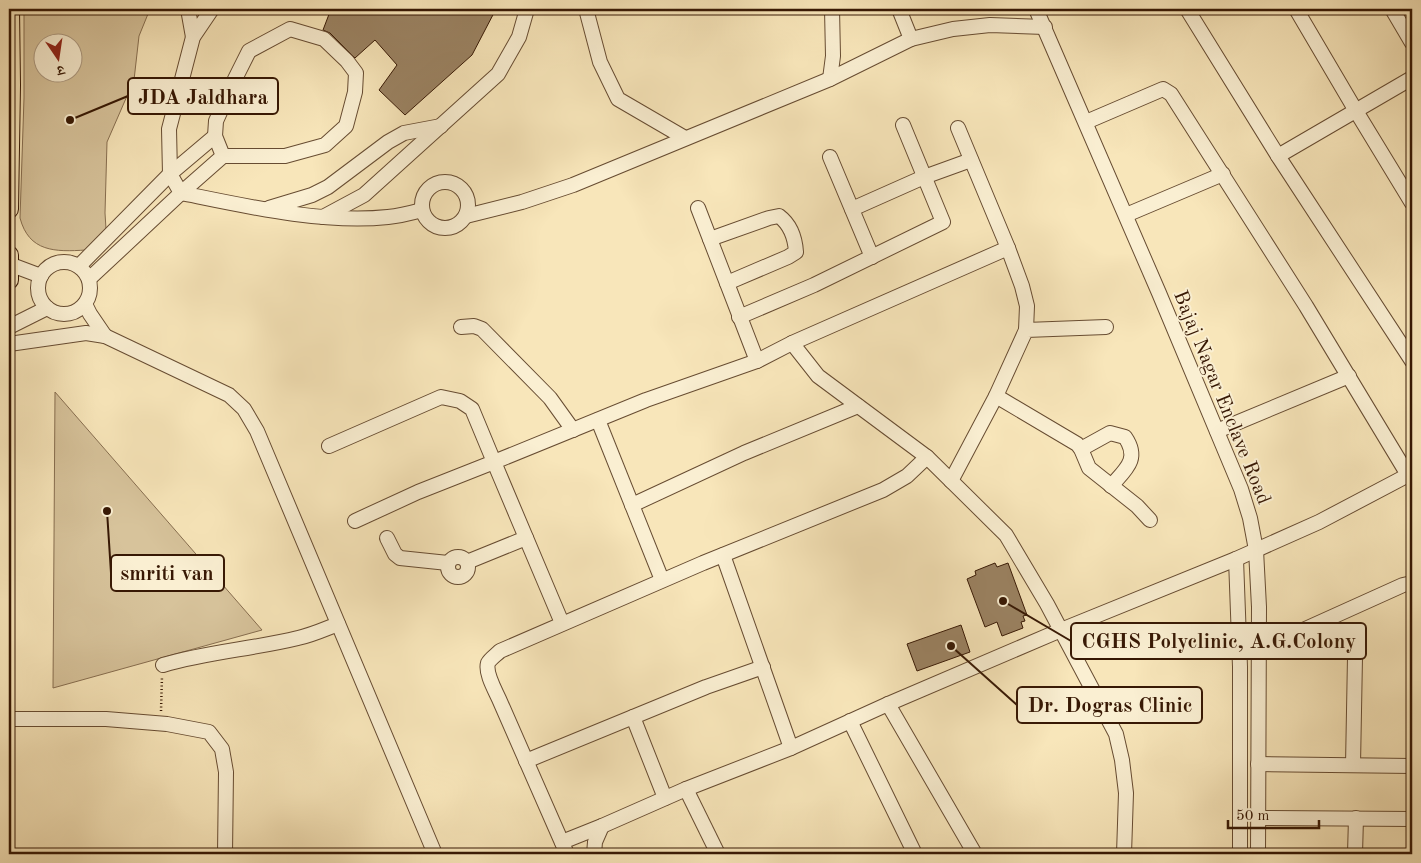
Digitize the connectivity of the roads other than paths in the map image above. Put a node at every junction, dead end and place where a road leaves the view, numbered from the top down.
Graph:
1 (10, 9) edge
2 (188, 9) edge
3 (212, 9) edge
4 (527, 9) edge
5 (586, 9) edge
6 (832, 9) edge
7 (899, 9) edge
8 (1036, 9) edge
9 (1187, 9) edge
10 (1296, 9) edge
11 (1392, 9) edge
12 (1045, 27) junction
13 (193, 37) junction
14 (911, 39) junction
15 (1412, 43) edge
16 (1412, 78) edge
17 (830, 79) junction
18 (1356, 111) junction
19 (1086, 122) junction
20 (903, 125) dead end
21 (441, 126) junction
22 (958, 128) dead end
23 (215, 136) junction
24 (685, 138) junction
25 (224, 156) junction
26 (1278, 156) junction
27 (830, 157) dead end
28 (971, 160) junction
29 (170, 174) junction
30 (1223, 174) junction
31 (924, 177) junction
32 (181, 193) junction
33 (1412, 203) edge
34 (698, 208) dead end
35 (852, 208) junction
36 (9, 209) edge
37 (266, 209) junction
38 (422, 210) junction
39 (1126, 215) junction
40 (466, 216) junction
41 (323, 217) junction
42 (710, 239) junction
43 (1008, 248) junction
44 (9, 255) edge
45 (872, 257) junction
46 (9, 264) edge
47 (78, 266) junction
48 (41, 276) junction
49 (89, 279) junction
50 (9, 280) edge
51 (727, 283) junction
52 (85, 304) junction
53 (48, 308) junction
54 (739, 318) junction
55 (9, 327) edge
56 (461, 327) dead end
57 (1106, 327) dead end
58 (1026, 330) junction
59 (105, 336) junction
60 (792, 343) junction
61 (9, 344) edge
62 (757, 361) junction
63 (1412, 361) edge
64 (1350, 376) junction
65 (996, 396) junction
66 (858, 406) junction
67 (598, 420) junction
68 (573, 430) junction
69 (1217, 431) junction
70 (329, 446) dead end
71 (1081, 449) junction
72 (926, 457) junction
73 (494, 462) junction
74 (1410, 474) edge
75 (951, 481) junction
76 (1111, 486) junction
77 (632, 505) junction
78 (1150, 520) dead end
79 (355, 521) dead end
80 (387, 538) dead end
81 (526, 538) junction
82 (1256, 550) junction
83 (723, 555) junction
84 (1236, 559) junction
85 (662, 580) junction
86 (1412, 583) edge
87 (562, 623) junction
88 (338, 624) junction
89 (1061, 630) junction
90 (1259, 650) junction
91 (1355, 657) dead end
92 (163, 665) road end
93 (763, 667) junction
94 (888, 704) junction
95 (633, 717) junction
96 (9, 719) edge
97 (850, 721) junction
98 (791, 748) junction
99 (526, 761) junction
100 (1258, 764) junction
101 (1352, 765) junction
102 (1412, 766) edge
103 (686, 789) junction
104 (665, 798) junction
105 (1258, 818) junction
106 (1356, 818) junction
107 (1412, 819) edge
108 (602, 826) junction
109 (564, 848) edge
110 (591, 853) edge
111 (225, 854) edge
112 (435, 854) edge
113 (718, 854) edge
114 (915, 854) edge
115 (975, 854) edge
116 (1124, 854) edge
117 (1240, 854) edge
118 (1258, 854) edge
119 (1355, 854) edge

1 - 36 main road
2 - 13 street
3 - 13 street
4 - 21 street
5 - 24 street
6 - 17 street
7 - 14 street
8 - 12 street, Bajaj Nagar Enclave Road
9 - 26 street
10 - 18 street
11 - 15 street
12 - 14 street
12 - 19 street, Bajaj Nagar Enclave Road
13 - 29 street
14 - 17 street
16 - 18 street
17 - 24 street
18 - 26 street
18 - 33 street
19 - 30 street
19 - 39 street, Bajaj Nagar Enclave Road
20 - 31 street
21 - 37 street
21 - 41 street
22 - 28 street
23 - 25 street
23 - 25 street
23 - 29 street
24 - 40 street
25 - 32 street
26 - 63 street
27 - 35 street
28 - 31 street
28 - 43 street
29 - 32 street
29 - 47 street
30 - 39 street
30 - 64 street
31 - 35 street
31 - 45 street
32 - 37 street
32 - 49 street
34 - 42 street
35 - 45 street
37 - 41 street
38 - 40 street
38 - 40 street
38 - 41 street
39 - 69 street, Bajaj Nagar Enclave Road
42 - 51 street
42 - 51 street
43 - 58 street
43 - 60 street
44 - 46 main road
45 - 54 street
46 - 48 street
46 - 50 main road
47 - 48 street
47 - 49 street
48 - 53 street
49 - 52 street
51 - 54 street
52 - 53 street
52 - 59 street
53 - 55 street
54 - 62 street
56 - 68 street
57 - 58 street
58 - 65 street
59 - 61 street
59 - 88 street
60 - 62 street
60 - 66 street
62 - 67 street
64 - 69 street
64 - 74 street
65 - 71 street
65 - 75 street
66 - 72 street
66 - 77 street
67 - 68 street
67 - 77 street
68 - 73 street
69 - 82 street, Bajaj Nagar Enclave Road
70 - 73 street
71 - 76 street
71 - 76 street
72 - 75 street
72 - 83 street
73 - 79 street
73 - 81 street
74 - 82 street
75 - 89 street
76 - 78 street
77 - 85 street
80 - 81 street
81 - 87 street
82 - 84 street
82 - 90 street, Bajaj Nagar Enclave Road
83 - 85 street
83 - 93 street
84 - 89 street
84 - 117 street
85 - 87 street
86 - 90 street
87 - 99 street
88 - 92 street
88 - 112 street
89 - 94 street
89 - 116 street
90 - 100 street, Bajaj Nagar Enclave Road
91 - 101 street
93 - 95 street
93 - 98 street
94 - 97 street
94 - 115 street
95 - 99 street
95 - 104 street
96 - 111 street
97 - 98 street
97 - 114 street
98 - 103 street
99 - 109 street
100 - 101 street
100 - 105 street, Bajaj Nagar Enclave Road
101 - 102 street
103 - 104 street
103 - 113 street
104 - 108 street
105 - 106 street
105 - 118 street, Bajaj Nagar Enclave Road
106 - 107 street
106 - 119 street
108 - 109 street
108 - 110 street

